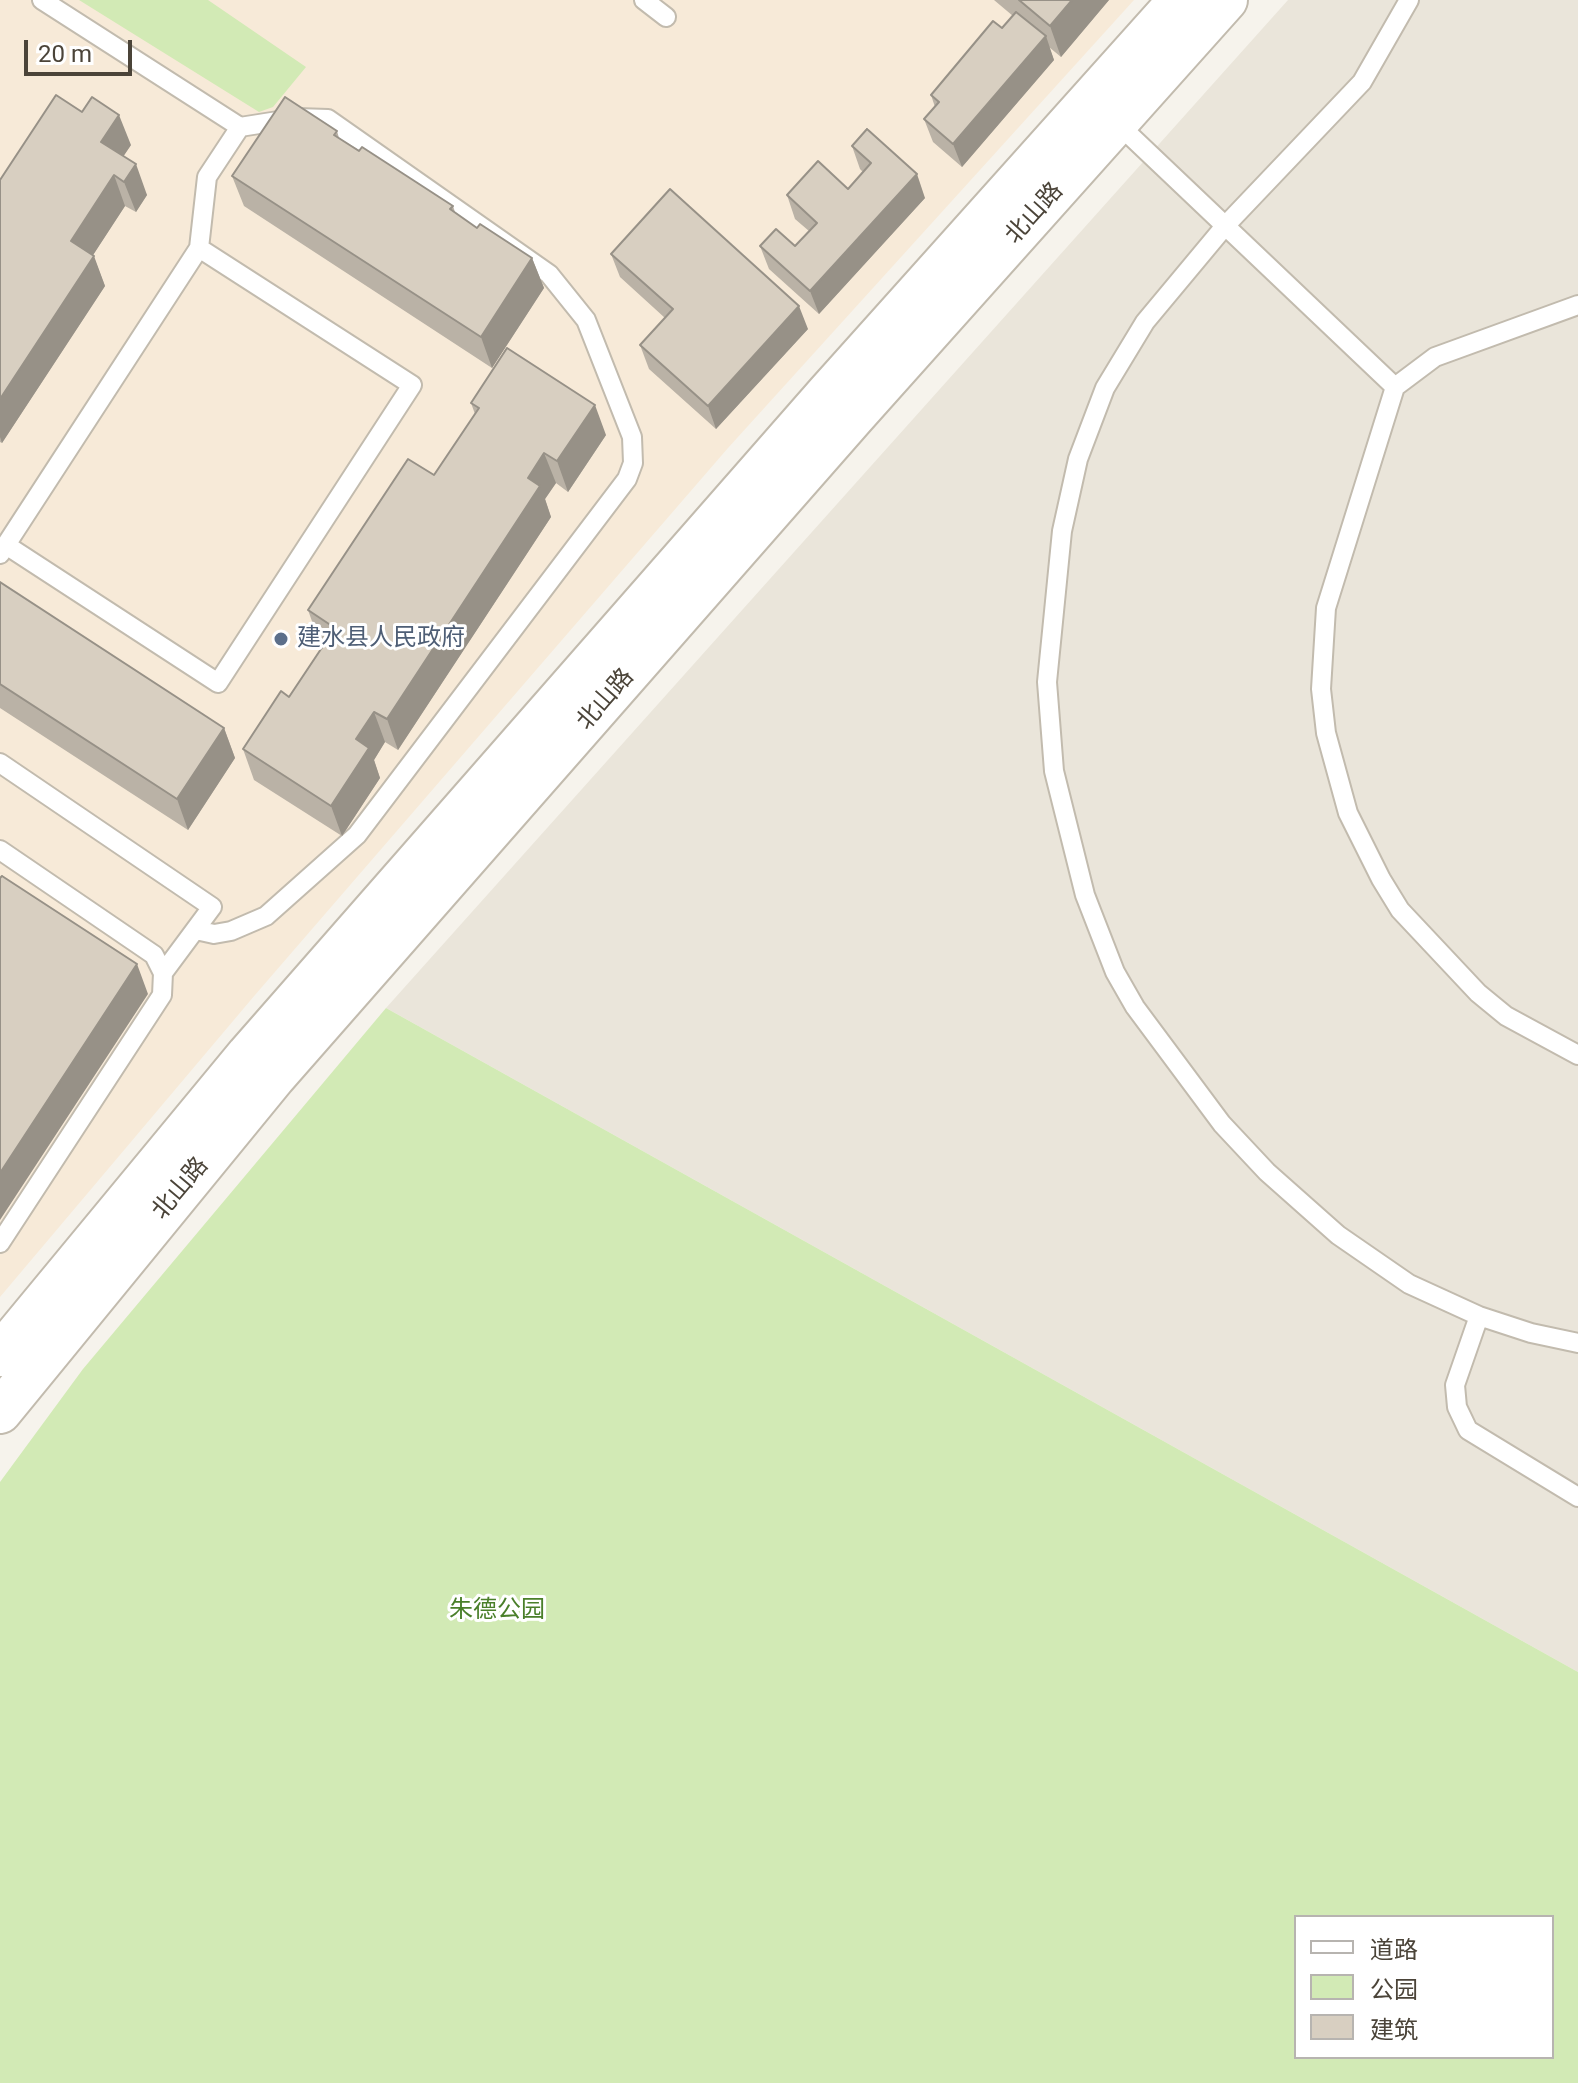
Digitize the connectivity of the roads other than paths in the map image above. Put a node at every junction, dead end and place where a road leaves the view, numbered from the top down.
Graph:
1 (42, 0) edge
2 (644, 0) edge
3 (1180, 0) edge
4 (1226, 0) edge
5 (1409, 0) edge
6 (666, 17) dead end
7 (1117, 123) junction
8 (240, 127) junction
9 (1225, 226) junction
10 (199, 248) junction
11 (1578, 305) edge
12 (1395, 387) junction
13 (3, 550) edge
14 (0, 763) edge
15 (0, 850) edge
16 (196, 930) junction
17 (163, 973) junction
18 (1578, 1055) edge
19 (0, 1243) edge
20 (1479, 1316) junction
21 (1578, 1343) edge
22 (0, 1355) edge
23 (0, 1412) edge
24 (1578, 1497) edge

1 - 8 lane
2 - 6 lane
3 - 22 street, 北山路
4 - 7 street, 北山路
5 - 9 lane
7 - 9 lane
7 - 23 street, 北山路
8 - 10 lane
8 - 16 lane
9 - 12 lane
9 - 20 lane
10 - 13 lane
10 - 13 lane
11 - 12 lane
12 - 18 lane
14 - 16 lane
15 - 17 lane
16 - 17 lane
17 - 19 lane
20 - 21 lane
20 - 24 lane

